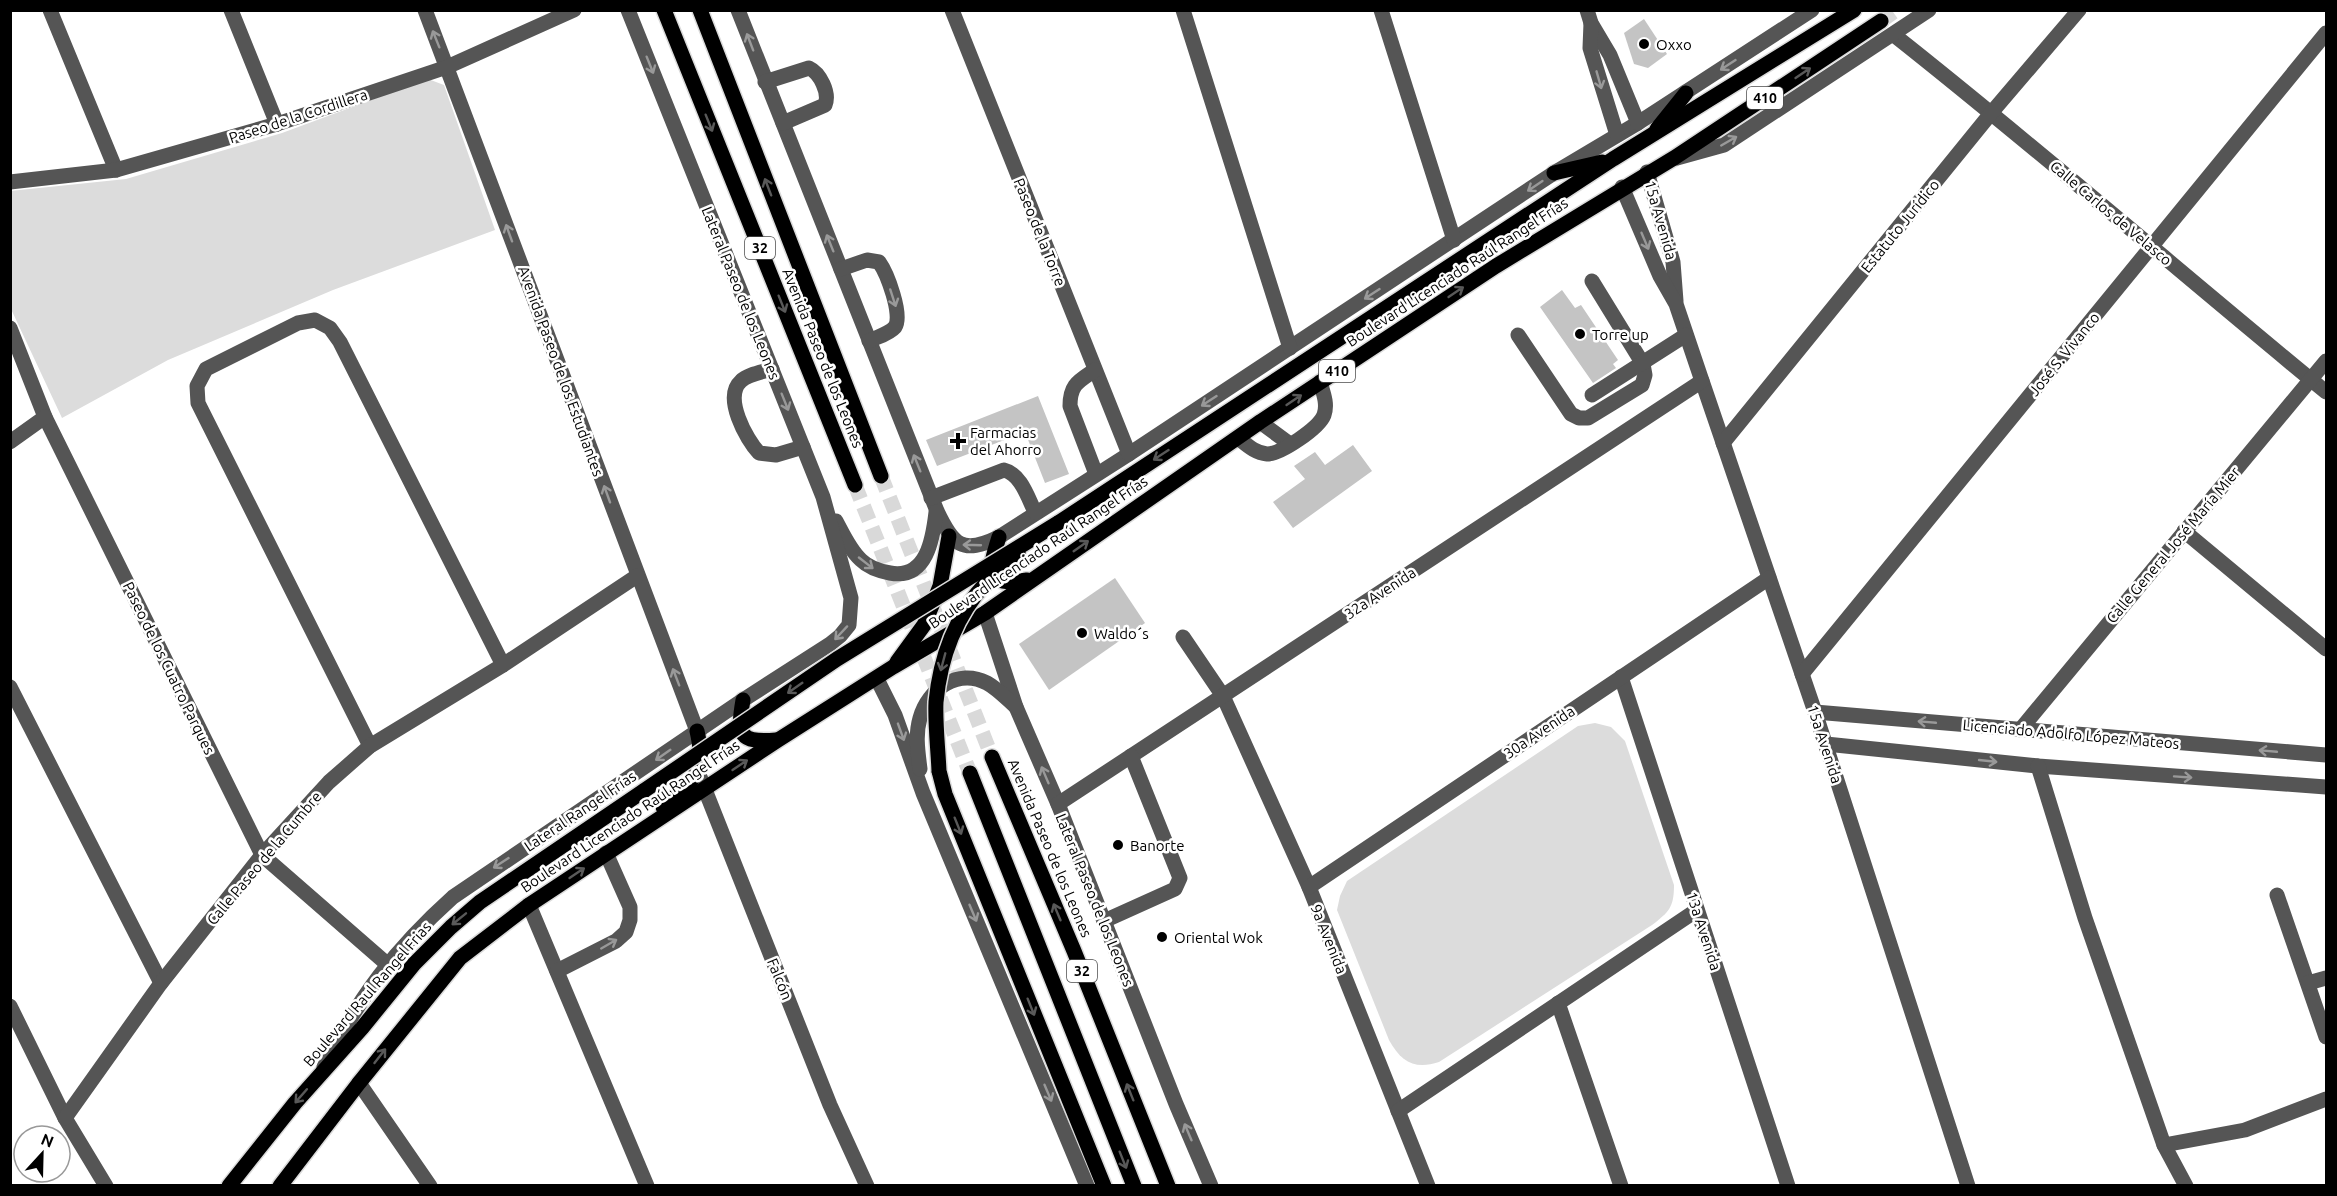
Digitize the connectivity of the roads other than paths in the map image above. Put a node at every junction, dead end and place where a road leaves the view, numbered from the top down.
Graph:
1 (50, 10) edge
2 (231, 10) edge
3 (425, 10) edge
4 (574, 10) edge
5 (628, 10) edge
6 (664, 10) edge
7 (700, 10) edge
8 (738, 10) edge
9 (952, 10) edge
10 (1183, 10) edge
11 (1381, 10) edge
12 (1812, 10) edge
13 (1854, 10) edge
14 (1929, 10) edge
15 (2079, 10) edge
16 (1589, 17) edge
17 (1881, 21) tunnel mouth
18 (2326, 33) edge
19 (1894, 35) junction
20 (447, 67) junction
21 (765, 82) junction
22 (1686, 93) junction
23 (1992, 112) junction
24 (783, 123) junction
25 (1638, 123) junction
26 (277, 124) junction
27 (1617, 135) junction
28 (1649, 138) junction
29 (1674, 158) junction
30 (1613, 159) junction
31 (116, 170) junction
32 (1647, 172) junction
33 (1554, 173) junction
34 (10, 182) edge
35 (1622, 188) junction
36 (1454, 240) junction
37 (2151, 248) junction
38 (841, 269) junction
39 (1592, 281) dead end
40 (1676, 304) junction
41 (10, 328) edge
42 (1518, 335) dead end
43 (1686, 335) junction
44 (869, 341) junction
45 (1290, 348) junction
46 (2326, 361) edge
47 (1643, 364) junction
48 (772, 369) junction
49 (1095, 370) junction
50 (2312, 380) junction
51 (1702, 381) junction
52 (1320, 382) junction
53 (2326, 392) edge
54 (1592, 395) dead end
55 (45, 417) junction
56 (1260, 422) junction
57 (1238, 438) junction
58 (10, 442) edge
59 (1723, 443) junction
60 (1290, 444) junction
61 (802, 447) junction
62 (1129, 454) junction
63 (1096, 474) junction
64 (880, 476) tunnel mouth
65 (855, 485) tunnel mouth
66 (823, 497) junction
67 (934, 504) junction
68 (1035, 512) junction
69 (1058, 523) junction
70 (2184, 531) junction
71 (949, 536) junction
72 (999, 537) junction
73 (638, 576) junction
74 (1768, 578) junction
75 (847, 579) joint
76 (1033, 579) junction
77 (985, 613) junction
78 (1183, 637) dead end
79 (2326, 649) edge
80 (503, 665) junction
81 (893, 667) junction
82 (1802, 674) junction
83 (1621, 677) junction
84 (876, 679) junction
85 (10, 687) edge
86 (1223, 696) junction
87 (743, 700) junction
88 (1016, 707) junction
89 (1815, 712) junction
90 (2020, 730) junction
91 (697, 731) junction
92 (778, 740) junction
93 (1826, 744) junction
94 (370, 746) junction
95 (2326, 755) edge
96 (1131, 756) junction
97 (992, 757) tunnel mouth
98 (2038, 766) junction
99 (698, 772) junction
100 (970, 773) tunnel mouth
101 (2326, 787) edge
102 (704, 789) junction
103 (645, 790) joint
104 (923, 793) junction
105 (1058, 804) junction
106 (620, 844) junction
107 (606, 853) junction
108 (262, 855) junction
109 (1309, 887) junction
110 (2277, 895) dead end
111 (529, 905) junction
112 (1697, 910) junction
113 (1104, 921) junction
114 (387, 964) junction
115 (557, 971) junction
116 (2326, 978) edge
117 (161, 983) junction
118 (2308, 983) junction
119 (1558, 1004) junction
120 (10, 1006) edge
121 (2326, 1037) edge
122 (322, 1072) junction
123 (359, 1083) junction
124 (2326, 1099) edge
125 (1398, 1111) junction
126 (65, 1118) junction
127 (2164, 1145) junction
128 (106, 1185) edge
129 (229, 1185) edge
130 (280, 1185) edge
131 (430, 1185) edge
132 (646, 1185) edge
133 (867, 1185) edge
134 (1088, 1185) edge
135 (1104, 1185) edge
136 (1134, 1185) edge
137 (1168, 1185) edge
138 (1211, 1185) edge
139 (1428, 1185) edge
140 (1621, 1185) edge
141 (1788, 1185) edge
142 (1968, 1185) edge
143 (2186, 1185) edge

1 - 31 street
2 - 26 street
20 -> 3 street, Avenida Paseo de los Estudiantes
4 - 20 street, Paseo de la Cordillera
5 -> 48 street, Lateral Paseo de los Leones
6 -> 65 main road, Avenida Paseo de los Leones / 32
64 -> 7 main road, Avenida Paseo de los Leones / 32
21 -> 8 street
9 - 49 street, Paseo de la Torre
10 - 45 street
11 - 36 street
12 -> 22 street
13 - 28 main road, Boulevard Licenciado Raúl Rangel Frías / 410
14 - 19 street
15 - 23 street, Estatuto Jurídico
16 - 25 street
16 -> 27 street
29 -> 17 main road, Boulevard Licenciado Raúl Rangel Frías / 410
18 - 37 street, José S. Vivanco
19 - 23 street, Calle Carlos de Velasco
29 -> 19 street
20 - 26 street, Paseo de la Cordillera
73 -> 20 street, Avenida Paseo de los Estudiantes
21 - 24 street
21 - 24 street
22 - 25 street
22 - 28 main road
23 - 37 street, Calle Carlos de Velasco
23 - 59 street, Estatuto Jurídico
38 -> 24 street
25 - 27 street
26 - 31 street, Paseo de la Cordillera
27 - 33 street
28 - 30 main road, Boulevard Licenciado Raúl Rangel Frías / 410
29 - 32 main road, Boulevard Licenciado Raúl Rangel Frías / 410
30 - 33 main road
30 -> 69 main road, Boulevard Licenciado Raúl Rangel Frías / 410
31 - 34 street, Paseo de la Cordillera
32 - 35 main road, Boulevard Licenciado Raúl Rangel Frías / 410
32 - 40 street, 15a Avenida
33 -> 36 street
35 -> 40 street, 15a Avenida
52 -> 35 main road, Boulevard Licenciado Raúl Rangel Frías / 410
36 -> 45 street
37 - 50 street, Calle Carlos de Velasco
37 - 82 street, José S. Vivanco
38 - 44 street
38 -> 44 street
39 - 47 street
40 - 43 street, 15a Avenida
41 - 55 street, Paseo de los Cuatro Parques
42 - 47 street
43 - 47 street
43 - 51 street, 15a Avenida
67 -> 44 street
45 -> 62 street
46 - 50 street, Calle General José María Mier
47 - 54 street
48 -> 61 street, Lateral Paseo de los Leones
48 - 61 street
49 - 62 street, Paseo de la Torre
49 - 63 street
50 - 53 street, Calle Carlos de Velasco
50 - 70 street, Calle General José María Mier
51 - 59 street, 15a Avenida
51 - 86 street, 32a Avenida
56 -> 52 main road, Boulevard Licenciado Raúl Rangel Frías / 410
52 - 60 street
55 - 58 street
55 - 108 street, Paseo de los Cuatro Parques
56 - 57 main road, Boulevard Licenciado Raúl Rangel Frías / 410
56 - 60 street
57 - 60 street
76 -> 57 main road, Boulevard Licenciado Raúl Rangel Frías / 410
59 - 74 street, 15a Avenida
61 - 66 street, Lateral Paseo de los Leones
62 - 63 street
63 - 68 street
66 -> 67 street
66 - 75 street, Lateral Paseo de los Leones
67 - 68 street
67 - 71 street
68 - 72 street
69 -> 103 main road, Boulevard Licenciado Raúl Rangel Frías / 410, bridge
69 -> 135 main road, bridge
70 - 79 street
70 - 90 street, Calle General José María Mier
72 -> 71 street
71 - 81 main road
72 - 76 main road
73 - 80 street, Calle Paseo de la Cumbre
91 -> 73 street, Avenida Paseo de los Estudiantes
74 - 82 street, 15a Avenida
74 - 83 street, 30a Avenida
75 -> 87 street, Lateral Rangel Frías
76 - 77 main road, Boulevard Licenciado Raúl Rangel Frías / 410
77 - 81 main road, Boulevard Licenciado Raúl Rangel Frías / 410
77 - 88 street, Lateral Paseo de los Leones
78 - 86 street, 9a Avenida
80 - 94 street, Calle Paseo de la Cumbre
80 - 94 street
81 - 84 main road, Boulevard Licenciado Raúl Rangel Frías / 410
82 - 89 street, 15a Avenida
83 - 109 street, 30a Avenida
83 - 112 street, 13a Avenida
84 - 92 main road, Boulevard Licenciado Raúl Rangel Frías / 410
84 -> 104 street
85 - 117 street
86 - 96 street, 32a Avenida
86 - 109 street, 9a Avenida
87 - 91 street, Lateral Rangel Frías
87 - 92 main road
88 - 104 street
105 -> 88 street, Lateral Paseo de los Leones
90 -> 89 street, Licenciado Adolfo López Mateos
89 - 93 street, 15a Avenida
95 -> 90 street, Licenciado Adolfo López Mateos
91 - 99 main road
91 -> 114 street, Lateral Rangel Frías
102 -> 92 main road, Boulevard Licenciado Raúl Rangel Frías / 410
93 -> 98 street
93 - 142 street, 15a Avenida
94 - 108 street, Calle Paseo de la Cumbre
96 - 105 street, 32a Avenida
96 - 113 street
137 -> 97 main road, Avenida Paseo de los Leones / 32
98 -> 101 street
98 - 127 street
99 - 102 street, Falcón
99 - 106 main road
100 -> 136 main road, 32
102 - 106 main road, Boulevard Licenciado Raúl Rangel Frías / 410
102 - 133 street, Falcón
103 -> 122 main road, Boulevard Raul Rangel Frias / 410
104 -> 134 street
105 - 113 street, Lateral Paseo de los Leones
106 - 107 main road, Boulevard Licenciado Raúl Rangel Frías / 410
111 -> 107 main road, Boulevard Licenciado Raúl Rangel Frías / 410
115 -> 107 street
108 - 114 street, Paseo de los Cuatro Parques
108 - 117 street, Calle Paseo de la Cumbre
109 - 125 street, 9a Avenida
110 - 118 street
111 - 115 street
123 -> 111 main road, Boulevard Licenciado Raúl Rangel Frías / 410
112 - 119 street
112 - 141 street, 13a Avenida
138 -> 113 street, Lateral Paseo de los Leones
114 - 122 street, Lateral Rangel Frías
115 - 132 street
116 - 118 street
117 - 126 street, Calle Paseo de la Cumbre
118 - 121 street
119 - 125 street
119 - 140 street
120 - 126 street
122 -> 129 main road, Boulevard Raul Rangel Frias / 410
123 - 130 main road, Boulevard Licenciado Raúl Rangel Frías / 410
123 - 131 street
124 - 127 street
125 - 139 street, 9a Avenida
126 - 128 street
127 - 143 street

